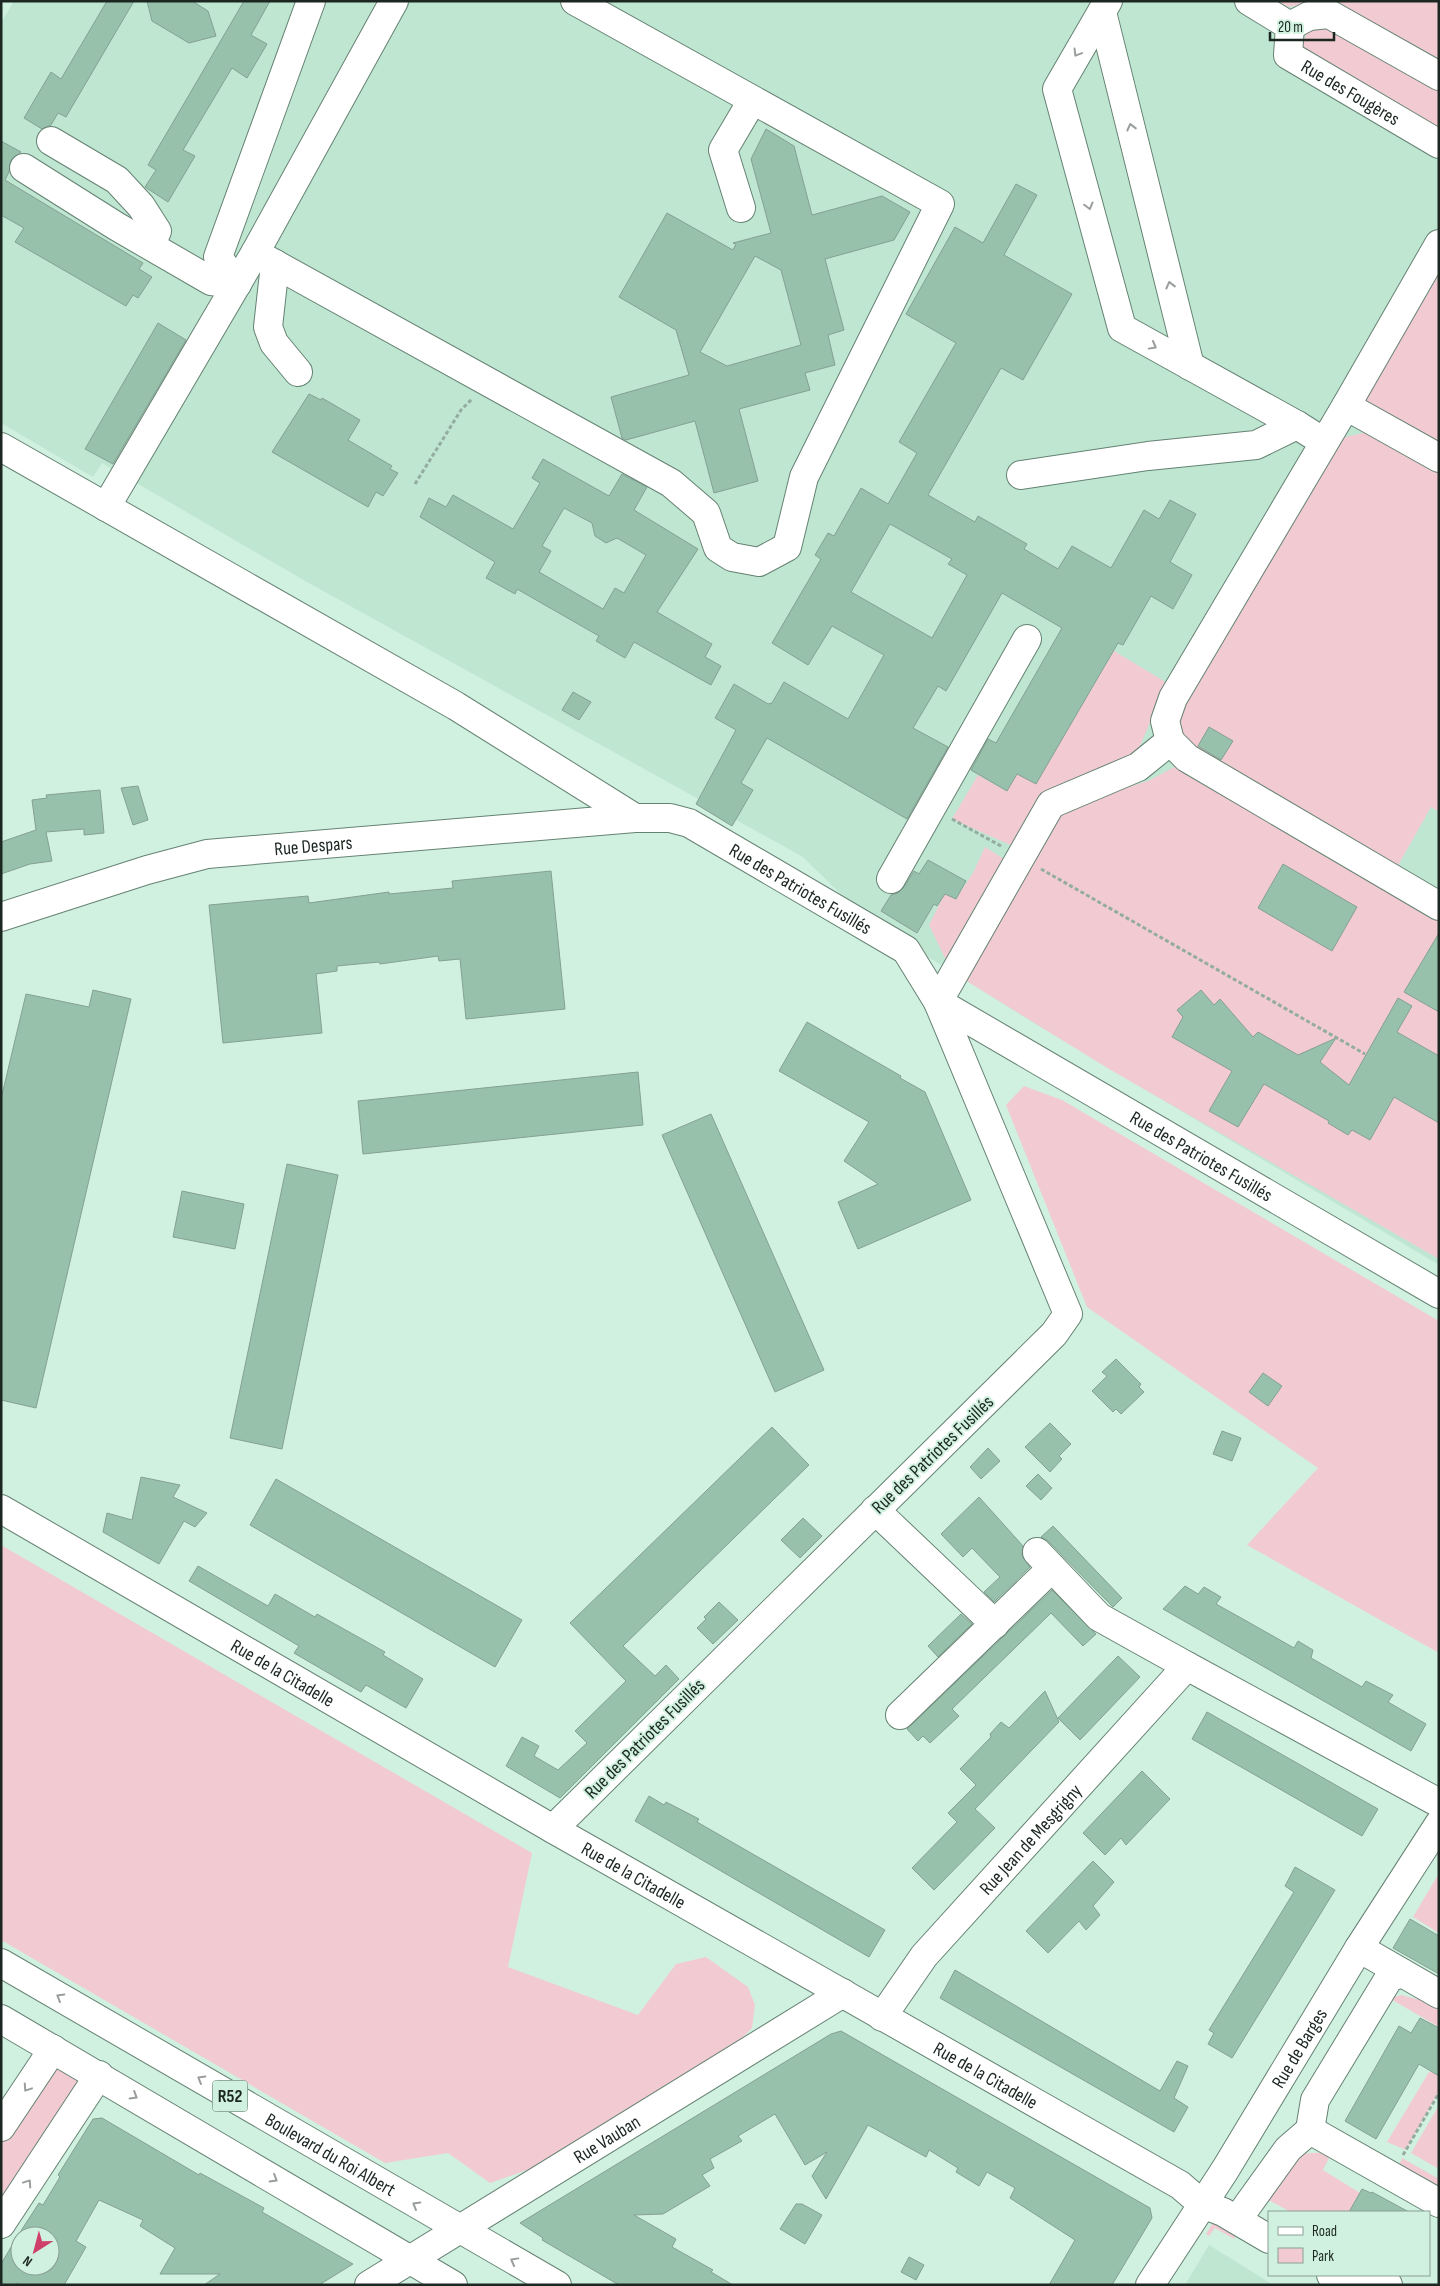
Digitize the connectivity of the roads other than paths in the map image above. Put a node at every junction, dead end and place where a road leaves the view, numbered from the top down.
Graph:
1 (311, 1) edge
2 (394, 1) edge
3 (575, 1) edge
4 (1249, 1) edge
5 (1105, 6) edge
6 (1290, 26) junction
7 (1439, 76) edge
8 (752, 101) junction
9 (51, 141) dead end
10 (1439, 144) edge
11 (24, 168) dead end
12 (741, 208) dead end
13 (1439, 244) edge
14 (151, 245) junction
15 (265, 259) junction
16 (237, 284) junction
17 (1190, 366) junction
18 (298, 372) dead end
19 (1346, 406) junction
20 (1297, 425) junction
21 (1324, 442) junction
22 (1, 447) edge
23 (1439, 458) edge
24 (1021, 475) dead end
25 (106, 507) junction
26 (1027, 639) dead end
27 (1170, 741) junction
28 (635, 818) junction
29 (891, 879) dead end
30 (1439, 906) edge
31 (1, 917) edge
32 (938, 1002) junction
33 (1439, 1294) edge
34 (1, 1509) edge
35 (875, 1510) junction
36 (995, 1624) junction
37 (1187, 1666) junction
38 (900, 1716) dead end
39 (1439, 1803) edge
40 (1439, 1824) edge
41 (553, 1829) junction
42 (1360, 1948) junction
43 (1, 1963) edge
44 (1402, 1973) junction
45 (843, 1993) junction
46 (1439, 1994) edge
47 (882, 2016) junction
48 (1, 2019) edge
49 (53, 2049) junction
50 (99, 2075) junction
51 (1, 2127) edge
52 (1310, 2130) junction
53 (1439, 2203) edge
54 (1202, 2204) junction
55 (1237, 2220) junction
56 (1, 2224) edge
57 (459, 2229) junction
58 (1268, 2238) edge
59 (410, 2260) junction
60 (1156, 2281) edge
61 (1350, 2281) edge
62 (369, 2285) edge
63 (453, 2285) edge
64 (556, 2285) edge
65 (1130, 2285) edge
66 (1388, 2285) edge

1 - 16 street
2 - 15 street
3 - 8 street
4 - 6 street
17 -> 5 street
5 -> 17 street
6 - 7 street
6 - 10 street, Rue des Fougères
8 - 12 street
8 - 15 street
9 - 14 street
11 - 14 street
13 - 19 street
14 - 16 street
15 - 16 street
15 - 18 street
16 - 25 street
17 - 20 street
19 - 21 street
19 - 23 street
20 - 21 street
20 - 24 street
21 - 27 street
22 - 25 street
25 - 28 street
26 - 29 street
27 - 30 street
27 - 32 street
28 - 31 street, Rue Despars
28 - 32 street, Rue des Patriotes Fusillés
32 - 33 street, Rue des Patriotes Fusillés
32 - 35 street, Rue des Patriotes Fusillés
34 - 41 street, Rue de la Citadelle
35 - 36 street
35 - 41 street, Rue des Patriotes Fusillés
36 - 37 street
36 - 38 street
37 - 39 street
37 - 47 street, Rue Jean de Mesgrigny
40 - 42 street, Rue de Barges
41 - 45 street, Rue de la Citadelle
42 - 44 street
42 - 54 street, Rue de Barges
57 -> 43 street, Boulevard du Roi Albert / R52
44 - 46 street
44 - 52 street
45 - 47 street, Rue de la Citadelle
45 - 57 street, Rue Vauban
47 - 54 street, Rue de la Citadelle
48 - 49 street, R52
49 - 50 street, R52
49 -> 51 street
56 -> 50 street
50 -> 59 street, R52
52 - 53 street
52 - 55 street
54 - 55 street, Rue de la Citadelle
54 - 60 street, Rue de Barges
55 - 58 street, Rue de la Citadelle
57 - 59 street, Rue Vauban
64 -> 57 street, Boulevard du Roi Albert / R52
59 - 62 street, Rue Vauban
59 - 63 street, R52
60 - 65 street, Rue de Barges
61 - 66 street

